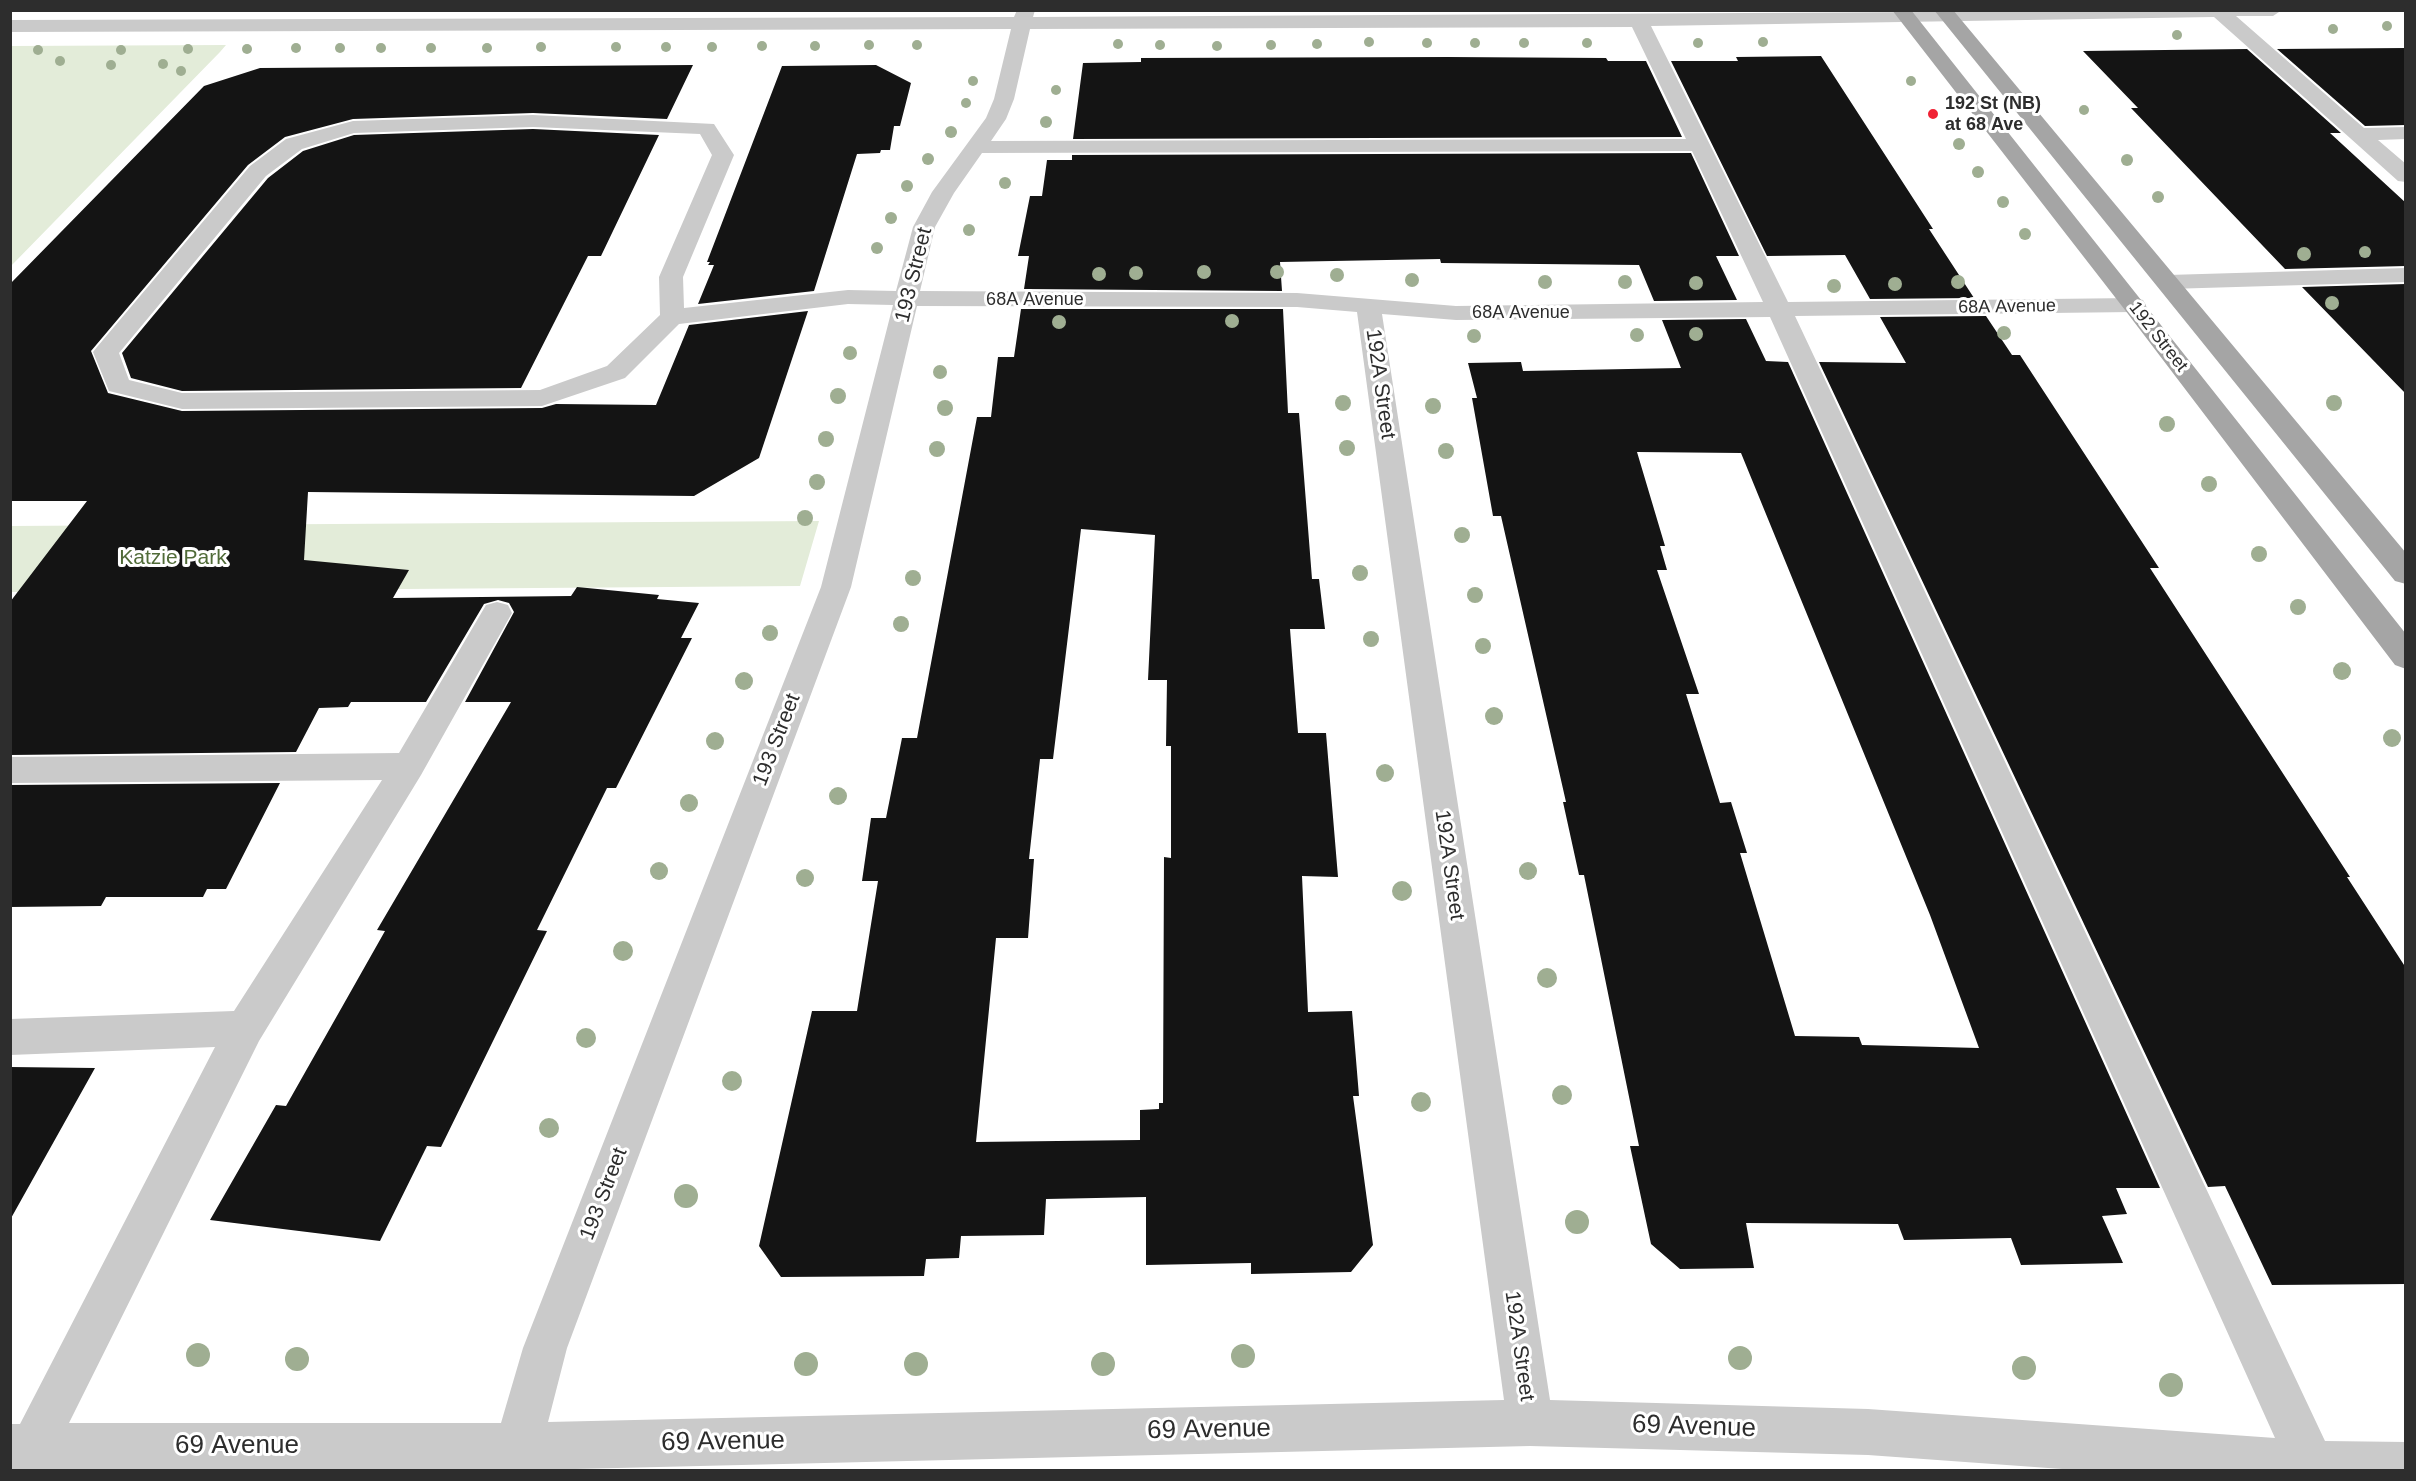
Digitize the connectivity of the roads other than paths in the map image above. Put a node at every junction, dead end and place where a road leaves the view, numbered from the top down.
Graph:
1 (62, 10) edge
2 (295, 10) edge
3 (2273, 10) edge
4 (2218, 11) edge
5 (1946, 14) edge
6 (1904, 15) edge
7 (762, 17) edge
8 (1024, 17) edge
9 (518, 18) edge
10 (1639, 21) junction
11 (10, 26) edge
12 (44, 26) junction
13 (280, 26) junction
14 (2406, 133) edge
15 (2357, 134) junction
16 (1699, 145) junction
17 (978, 147) junction
18 (2406, 176) edge
19 (2406, 275) edge
20 (2168, 282) junction
21 (908, 298) junction
22 (2134, 305) junction
23 (1369, 307) junction
24 (1780, 311) junction
25 (672, 316) junction
26 (2406, 574) edge
27 (497, 613) dead end
28 (2406, 657) edge
29 (409, 766) junction
30 (10, 770) edge
31 (245, 1028) junction
32 (10, 1037) edge
33 (1530, 1423) junction
34 (22, 1447) edge
35 (514, 1458) edge
36 (2406, 1466) edge
37 (2313, 1467) edge

1 - 12 street
2 - 13 street
3 - 4 street
4 - 5 street
4 - 15 street
5 - 6 street
5 - 20 main road, 192 Street
6 - 10 street
6 - 22 main road, 192 Street
7 - 8 street
7 - 9 street
8 - 10 street
8 - 17 street, 193 Street
9 - 13 street
10 - 16 street
11 - 12 street
12 - 13 street
14 - 15 street
15 - 18 street
16 - 17 street
16 - 24 street
17 - 21 street, 193 Street
19 - 20 street
20 - 26 main road, 192 Street
21 - 23 street, 68A Avenue
21 - 25 street, 68A Avenue
21 - 35 street, 193 Street
22 - 24 street, 68A Avenue
22 - 28 main road, 192 Street
23 - 24 street, 68A Avenue
23 - 33 street, 192A Street
24 - 37 street
25 - 25 street
27 - 29 street
29 - 30 street
29 - 31 street
31 - 32 street
31 - 34 street
33 - 35 street, 69 Avenue
33 - 37 street, 69 Avenue
34 - 35 street, 69 Avenue
36 - 37 street, 69 Avenue

